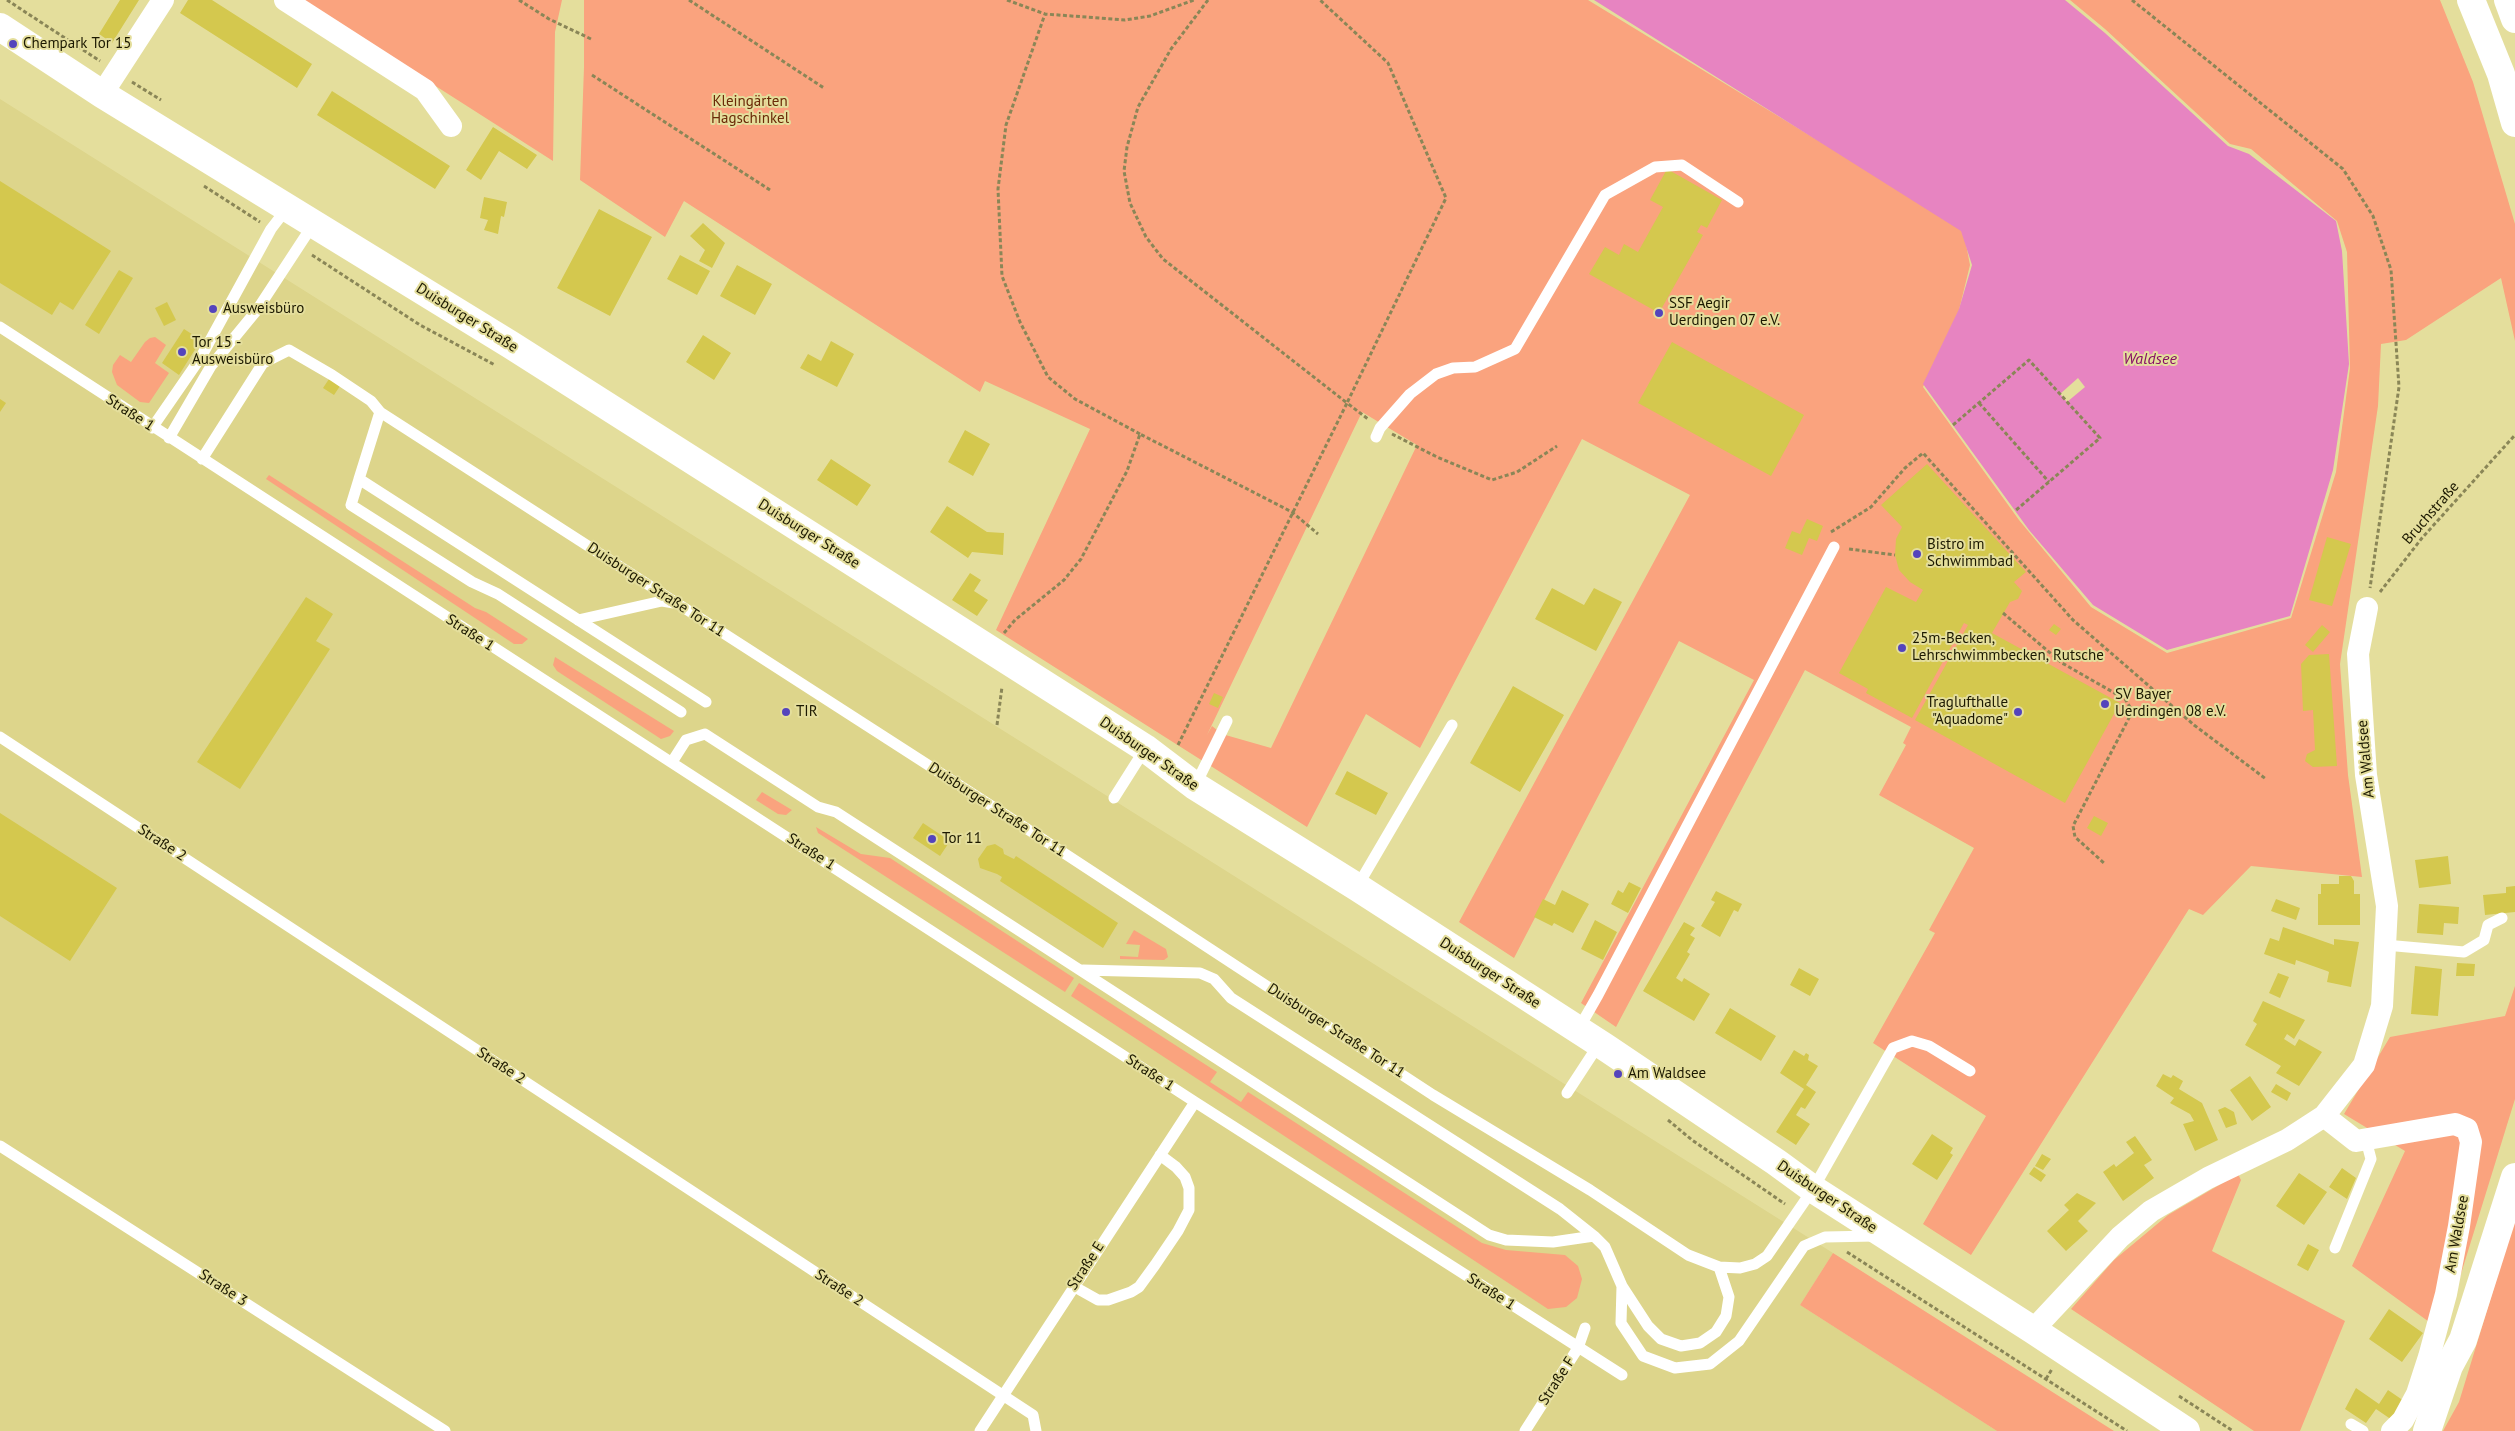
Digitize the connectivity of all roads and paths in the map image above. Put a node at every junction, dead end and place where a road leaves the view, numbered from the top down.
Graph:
1 (163, 0) edge
2 (285, 0) edge
3 (519, 0) edge
4 (689, 0) edge
5 (1007, 0) edge
6 (1194, 0) edge
7 (1208, 0) edge
8 (1320, 0) edge
9 (2132, 0) edge
10 (2470, 0) edge
11 (2508, 0) edge
12 (1045, 14) junction
13 (2515, 19) edge
14 (0, 27) edge
15 (591, 38) dead end
16 (592, 75) dead end
17 (824, 88) dead end
18 (102, 94) junction
19 (2515, 123) edge
20 (451, 126) dead end
21 (198, 182) dead end
22 (770, 190) dead end
23 (1738, 202) dead end
24 (288, 207) junction
25 (314, 224) junction
26 (271, 229) junction
27 (299, 246) junction
28 (0, 327) edge
29 (215, 334) junction
30 (230, 344) junction
31 (496, 365) dead end
32 (1346, 403) junction
33 (1978, 403) junction
34 (380, 412) junction
35 (1953, 425) dead end
36 (152, 428) junction
37 (1378, 432) junction
38 (1140, 434) junction
39 (2515, 436) edge
40 (168, 438) junction
41 (1557, 446) dead end
42 (202, 459) junction
43 (359, 479) junction
44 (2049, 482) junction
45 (2015, 511) dead end
46 (1292, 512) junction
47 (1318, 534) dead end
48 (1834, 548) junction
49 (1895, 555) dead end
50 (678, 604) junction
51 (2367, 608) junction
52 (2003, 613) dead end
53 (578, 620) junction
54 (1000, 637) dead end
55 (994, 682) dead end
56 (1002, 687) junction
57 (1010, 692) dead end
58 (706, 702) dead end
59 (681, 712) dead end
60 (1227, 721) dead end
61 (997, 725) dead end
62 (1452, 725) dead end
63 (0, 737) edge
64 (1146, 748) junction
65 (1176, 750) dead end
66 (672, 762) junction
67 (2266, 779) dead end
68 (1196, 786) junction
69 (1114, 798) dead end
70 (2104, 863) dead end
71 (1357, 887) junction
72 (2502, 918) dead end
73 (2384, 946) junction
74 (1083, 970) junction
75 (1589, 1037) junction
76 (1970, 1071) dead end
77 (1567, 1092) dead end
78 (1195, 1102) junction
79 (1662, 1114) dead end
80 (2324, 1116) junction
81 (2366, 1140) junction
82 (0, 1146) edge
83 (1160, 1155) junction
84 (2515, 1177) edge
85 (1813, 1189) junction
86 (1796, 1212) junction
87 (1594, 1236) junction
88 (1886, 1236) junction
89 (1825, 1237) junction
90 (2335, 1248) dead end
91 (1719, 1267) junction
92 (1073, 1286) junction
93 (1622, 1286) junction
94 (1586, 1328) dead end
95 (2033, 1330) junction
96 (2463, 1340) junction
97 (1578, 1348) junction
98 (1622, 1375) dead end
99 (1002, 1395) junction
100 (2351, 1424) dead end
101 (445, 1431) edge
102 (980, 1431) edge
103 (1036, 1431) edge
104 (1525, 1431) edge
105 (2127, 1431) edge
106 (2186, 1431) edge
107 (2363, 1431) edge
108 (2392, 1431) edge
109 (2427, 1431) edge
110 (2446, 1431) edge

1 - 18 street
2 - 20 street
3 - 15 path
4 - 17 path
5 - 12 path
6 - 12 path
7 - 32 path
8 - 32 path
9 - 51 path
10 - 19 main road
11 - 13 main road
12 - 38 path
14 - 18 main road, Duisburger Straße
16 - 22 path
18 - 24 main road, Duisburger Straße
21 - 26 path
23 - 37 lane
24 - 25 main road, Duisburger Straße
24 - 26 lane
25 - 27 lane
25 - 64 main road, Duisburger Straße
26 - 29 lane
27 - 30 lane
27 - 31 path
28 - 36 lane, Straße 1
29 - 30 lane
29 - 36 lane
30 - 40 lane
32 - 37 path
32 - 46 path
33 - 35 path
33 - 44 path
33 - 44 path
34 - 42 lane, Duisburger Straße Tor 11
34 - 43 lane
34 - 50 lane, Duisburger Straße Tor 11
36 - 40 lane, Straße 1
37 - 41 path
38 - 46 path
38 - 54 path
39 - 51 path, Bruchstraße
40 - 42 lane, Straße 1
42 - 66 lane, Straße 1
43 - 53 lane
43 - 59 lane
44 - 45 path
46 - 47 path
46 - 65 path
48 - 49 path
48 - 67 path
48 - 75 lane
50 - 53 lane
50 - 91 lane, Duisburger Straße Tor 11
51 - 73 street, Am Waldsee
52 - 70 path
53 - 58 lane
55 - 56 path
56 - 57 path
56 - 61 path
60 - 68 lane
62 - 71 lane
63 - 99 lane, Straße 2
64 - 68 main road, Duisburger Straße
64 - 69 lane
66 - 74 lane
66 - 78 lane, Straße 1
68 - 71 main road, Duisburger Straße
71 - 75 main road, Duisburger Straße
72 - 73 lane
73 - 80 street, Am Waldsee
74 - 87 lane
74 - 87 lane
75 - 77 lane
75 - 85 main road, Duisburger Straße
76 - 85 lane, Duisburger Straße Tor 11
78 - 83 lane, Straße E
78 - 97 lane, Straße 1
79 - 86 path
80 - 81 street
80 - 95 street, Am Waldsee
81 - 90 lane
81 - 108 street, Am Waldsee
82 - 101 lane, Straße 3
83 - 92 lane, Straße E
83 - 92 lane
84 - 96 main road
85 - 86 lane, Duisburger Straße Tor 11
85 - 88 main road, Duisburger Straße
86 - 91 lane, Duisburger Straße Tor 11
87 - 93 lane
88 - 89 lane
88 - 95 main road, Duisburger Straße
89 - 93 lane
89 - 105 path
91 - 93 lane
92 - 99 lane, Straße E
94 - 97 lane, Straße F
95 - 106 main road, Duisburger Straße
96 - 109 main road
96 - 110 main road
97 - 98 lane, Straße 1
97 - 104 lane, Straße F
99 - 102 lane, Straße E
99 - 103 lane, Straße 2
100 - 107 lane

